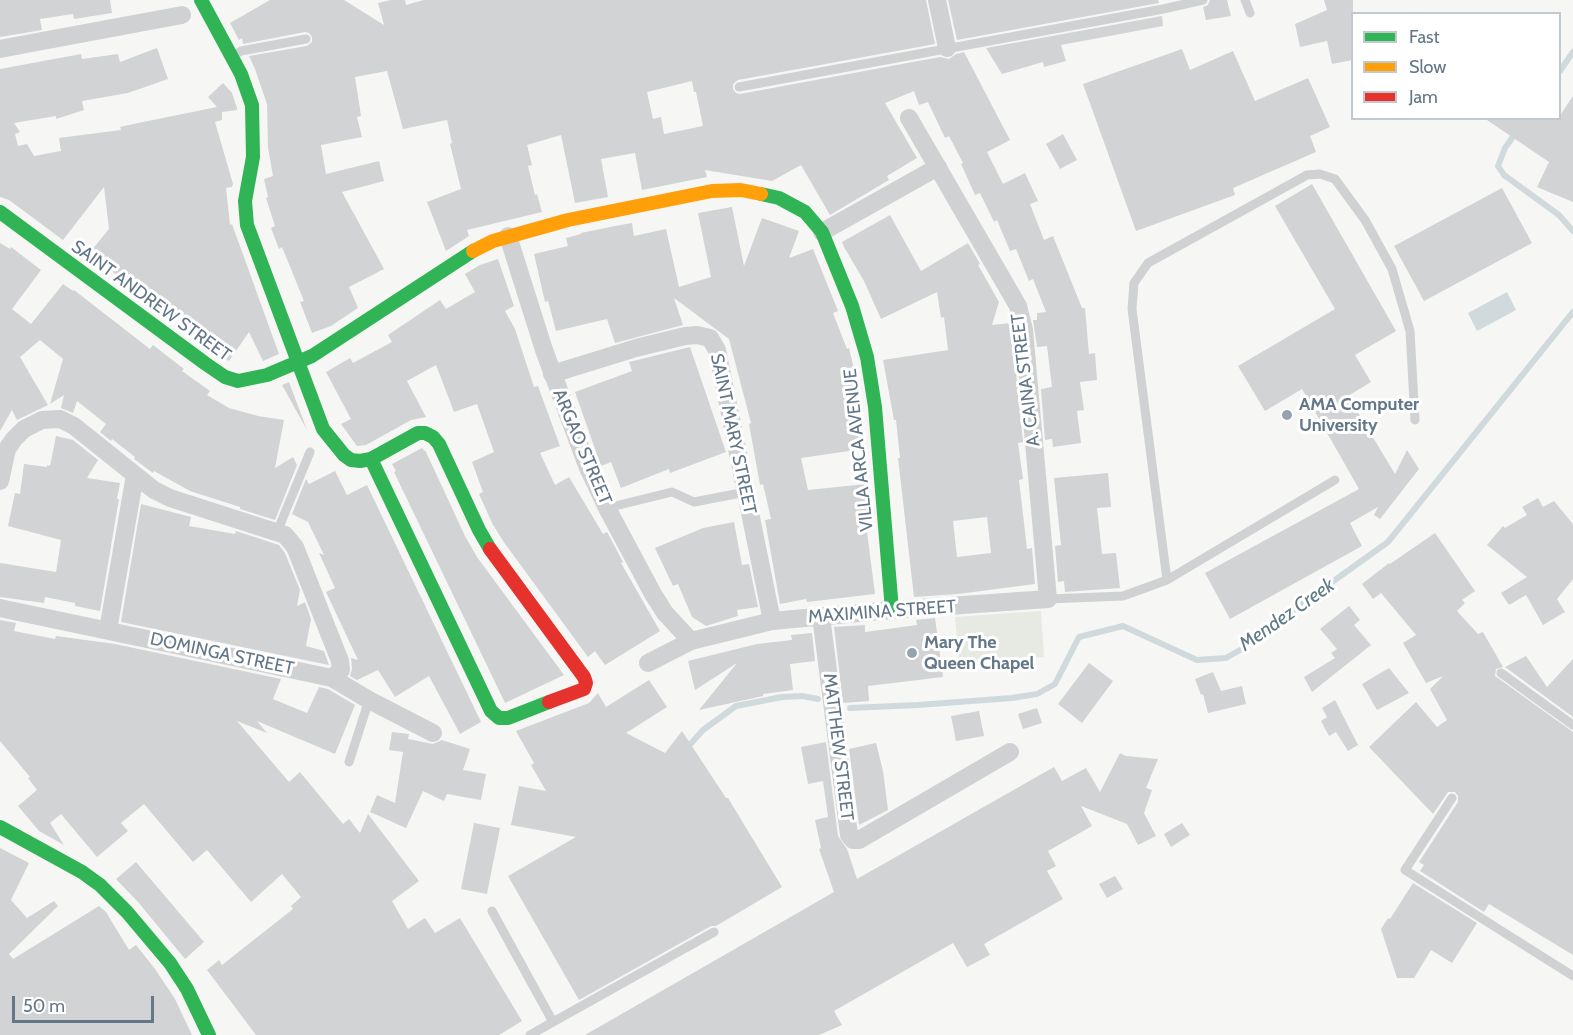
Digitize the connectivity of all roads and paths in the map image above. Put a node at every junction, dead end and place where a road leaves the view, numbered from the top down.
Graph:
1 (201, 0) edge
2 (937, 0) edge
3 (1203, 0) edge
4 (1245, 0) edge
5 (1250, 13) dead end
6 (182, 15) dead end
7 (306, 39) dead end
8 (947, 48) junction
9 (0, 49) edge
10 (231, 57) junction
11 (739, 87) dead end
12 (909, 118) dead end
13 (938, 167) junction
14 (0, 212) edge
15 (822, 232) junction
16 (508, 236) junction
17 (299, 363) junction
18 (552, 374) junction
19 (1415, 420) dead end
20 (310, 452) dead end
21 (371, 459) junction
22 (135, 475) junction
23 (1335, 480) dead end
24 (0, 481) edge
25 (746, 492) junction
26 (607, 508) junction
27 (277, 532) junction
28 (1167, 580) junction
29 (1048, 599) junction
30 (0, 608) edge
31 (892, 610) junction
32 (821, 616) junction
33 (772, 621) junction
34 (108, 630) junction
35 (691, 641) junction
36 (648, 663) dead end
37 (1501, 673) dead end
38 (332, 678) junction
39 (369, 700) junction
40 (1573, 725) edge
41 (433, 733) dead end
42 (1010, 752) dead end
43 (349, 762) dead end
44 (1452, 798) dead end
45 (0, 827) edge
46 (492, 911) dead end
47 (714, 932) dead end
48 (1573, 976) edge
49 (553, 1022) junction
50 (209, 1035) edge
51 (530, 1035) edge

1 - 10 street
2 - 8 street
3 - 8 lane
4 - 5 lane
6 - 9 street
7 - 10 lane
8 - 11 lane
10 - 17 street
12 - 13 street, A. CAINA STREET
13 - 15 street
13 - 29 street, A. CAINA STREET
14 - 17 street, SAINT ANDREW STREET
15 - 16 street, VILLA ARCA AVENUE
15 - 31 street, VILLA ARCA AVENUE
16 - 17 street, SAINT ANDREW STREET
16 - 18 street, ARGAO STREET
17 - 21 street
18 - 25 street, SAINT MARY STREET
18 - 26 street, ARGAO STREET
19 - 28 lane
20 - 27 lane
21 - 21 street
22 - 24 street
22 - 27 street
22 - 34 street
23 - 28 lane, MAXIMINA STREET
25 - 26 lane
25 - 33 street, SAINT MARY STREET
26 - 35 street, ARGAO STREET
27 - 38 street
28 - 29 lane, MAXIMINA STREET
29 - 31 street, MAXIMINA STREET
30 - 34 street, DOMINGA STREET
31 - 32 street, MAXIMINA STREET
32 - 33 street, MAXIMINA STREET
32 - 42 street, MATTHEW STREET
33 - 35 street, MAXIMINA STREET
34 - 38 street, DOMINGA STREET
35 - 36 street, MAXIMINA STREET
37 - 40 lane
38 - 39 street, DOMINGA STREET
39 - 41 street, DOMINGA STREET
39 - 43 lane
44 - 48 lane
45 - 50 street
46 - 49 lane
47 - 49 lane
49 - 51 lane

